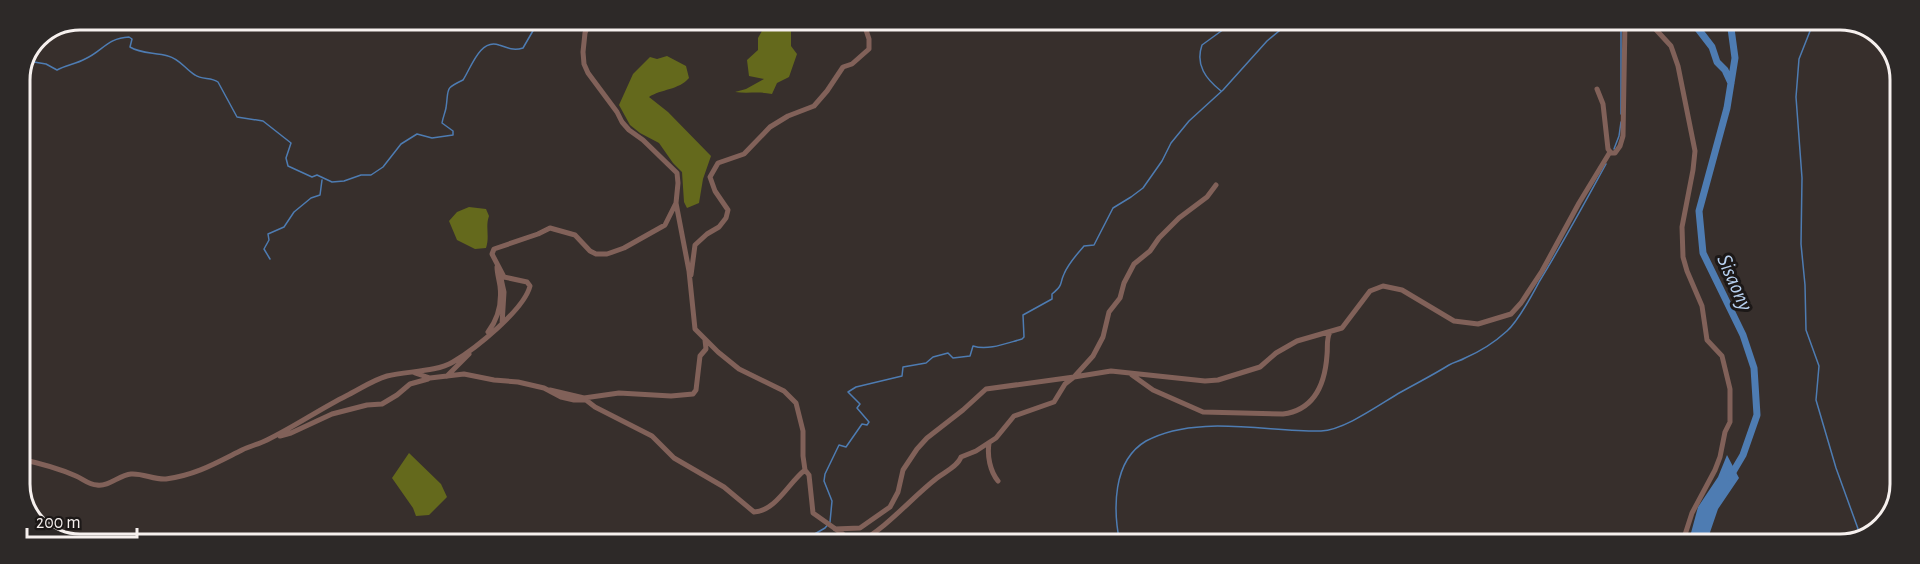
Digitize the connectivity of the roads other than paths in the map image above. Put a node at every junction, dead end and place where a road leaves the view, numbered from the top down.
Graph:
1 (586, 30) edge
2 (866, 30) edge
3 (1624, 30) edge
4 (1656, 30) edge
5 (1597, 89) dead end
6 (1612, 153) junction
7 (1216, 185) dead end
8 (676, 202) junction
9 (498, 268) junction
10 (691, 288) junction
11 (502, 324) junction
12 (1330, 332) junction
13 (704, 337) junction
14 (484, 338) junction
15 (475, 347) junction
16 (414, 372) junction
17 (1128, 373) junction
18 (447, 376) junction
19 (1074, 377) junction
20 (430, 378) junction
21 (549, 390) junction
22 (270, 438) junction
23 (989, 443) junction
24 (30, 462) edge
25 (805, 470) junction
26 (998, 481) dead end
27 (831, 526) junction
28 (842, 534) edge
29 (872, 534) edge
30 (1685, 534) edge

1 - 8 street
2 - 10 street
3 - 6 street
4 - 30 street
5 - 6 street
6 - 12 street
7 - 19 street
8 - 9 street
8 - 10 street
9 - 11 street
9 - 11 street
9 - 14 street
10 - 13 street
11 - 14 street
12 - 17 street
12 - 17 street
13 - 21 street
13 - 25 street
14 - 15 street
15 - 16 street
15 - 18 street
16 - 20 street
16 - 22 street
17 - 19 street
18 - 20 street
18 - 21 street
19 - 23 street
19 - 27 street
20 - 22 street
21 - 25 street
22 - 24 street
23 - 26 street
23 - 29 street
25 - 27 street
27 - 28 street

